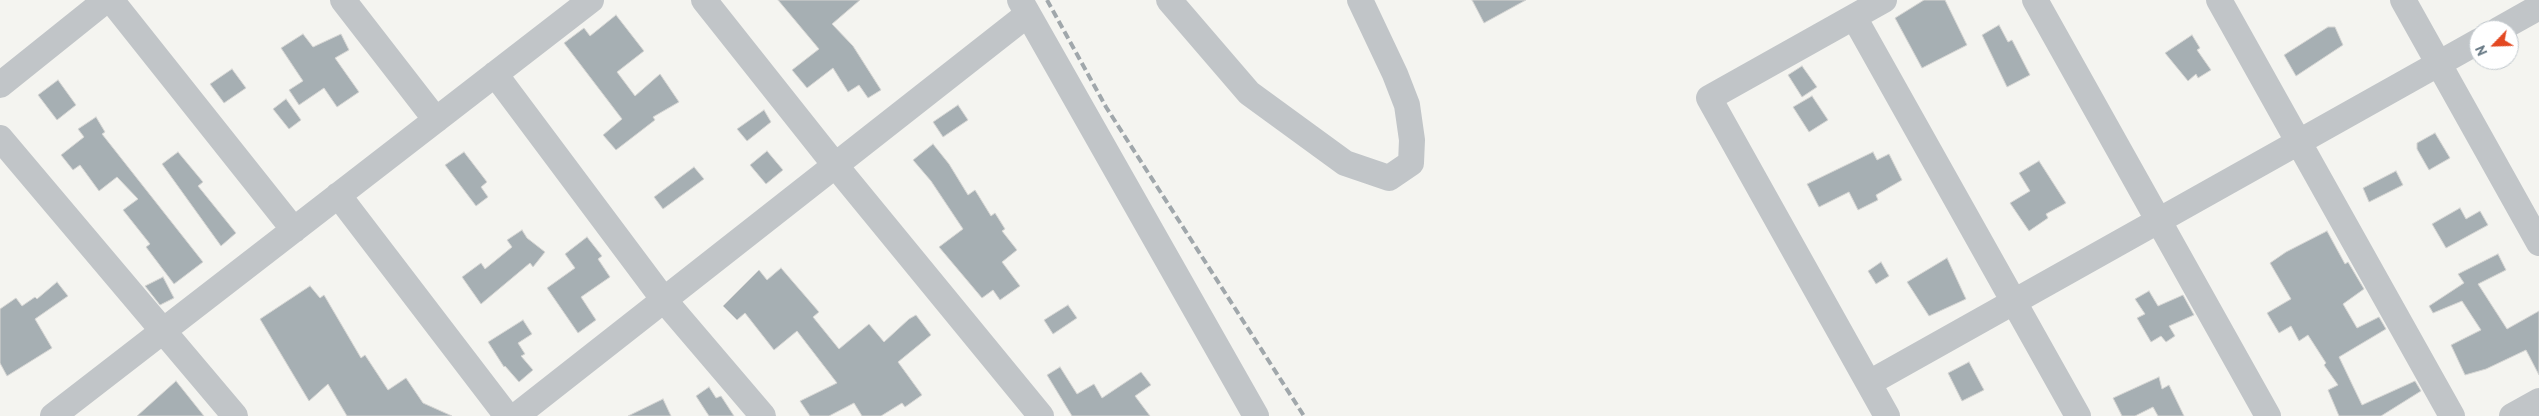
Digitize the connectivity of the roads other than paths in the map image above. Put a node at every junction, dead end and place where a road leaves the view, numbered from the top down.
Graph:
1 (106, 0) edge
2 (111, 0) edge
3 (343, 0) edge
4 (591, 0) edge
5 (704, 0) edge
6 (1169, 0) edge
7 (1360, 0) edge
8 (1884, 0) edge
9 (2035, 0) edge
10 (2219, 0) edge
11 (2403, 0) edge
12 (1024, 7) edge
13 (2539, 7) edge
14 (1854, 17) junction
15 (2516, 20) edge
16 (2469, 47) edge
17 (2438, 64) junction
18 (494, 74) junction
19 (0, 85) edge
20 (436, 120) junction
21 (0, 138) edge
22 (2299, 142) junction
23 (835, 166) junction
24 (338, 195) junction
25 (2159, 220) junction
26 (294, 230) junction
27 (2539, 243) edge
28 (664, 300) junction
29 (2014, 302) junction
30 (164, 330) junction
31 (1869, 383) junction
32 (2539, 401) edge
33 (53, 416) edge
34 (235, 416) edge
35 (507, 416) edge
36 (516, 416) edge
37 (763, 416) edge
38 (1041, 416) edge
39 (1256, 416) edge
40 (1887, 416) edge
41 (2078, 416) edge
42 (2268, 416) edge
43 (2452, 416) edge
44 (2512, 416) edge

1 - 19 street
2 - 26 street
3 - 20 street
4 - 18 street
5 - 23 street
6 - 7 street
8 - 14 street
9 - 25 street
10 - 22 street
11 - 17 street
12 - 23 street
12 - 39 street
13 - 15 street
14 - 29 street
14 - 31 street
16 - 17 street
17 - 22 street
17 - 27 street
18 - 20 street
18 - 28 street
20 - 24 street
21 - 30 street
22 - 25 street
22 - 43 street
23 - 28 street
23 - 38 street
24 - 26 street
24 - 35 street
25 - 29 street
25 - 42 street
26 - 30 street
28 - 36 street
28 - 37 street
29 - 31 street
29 - 41 street
30 - 33 street
30 - 34 street
31 - 40 street
32 - 44 street

